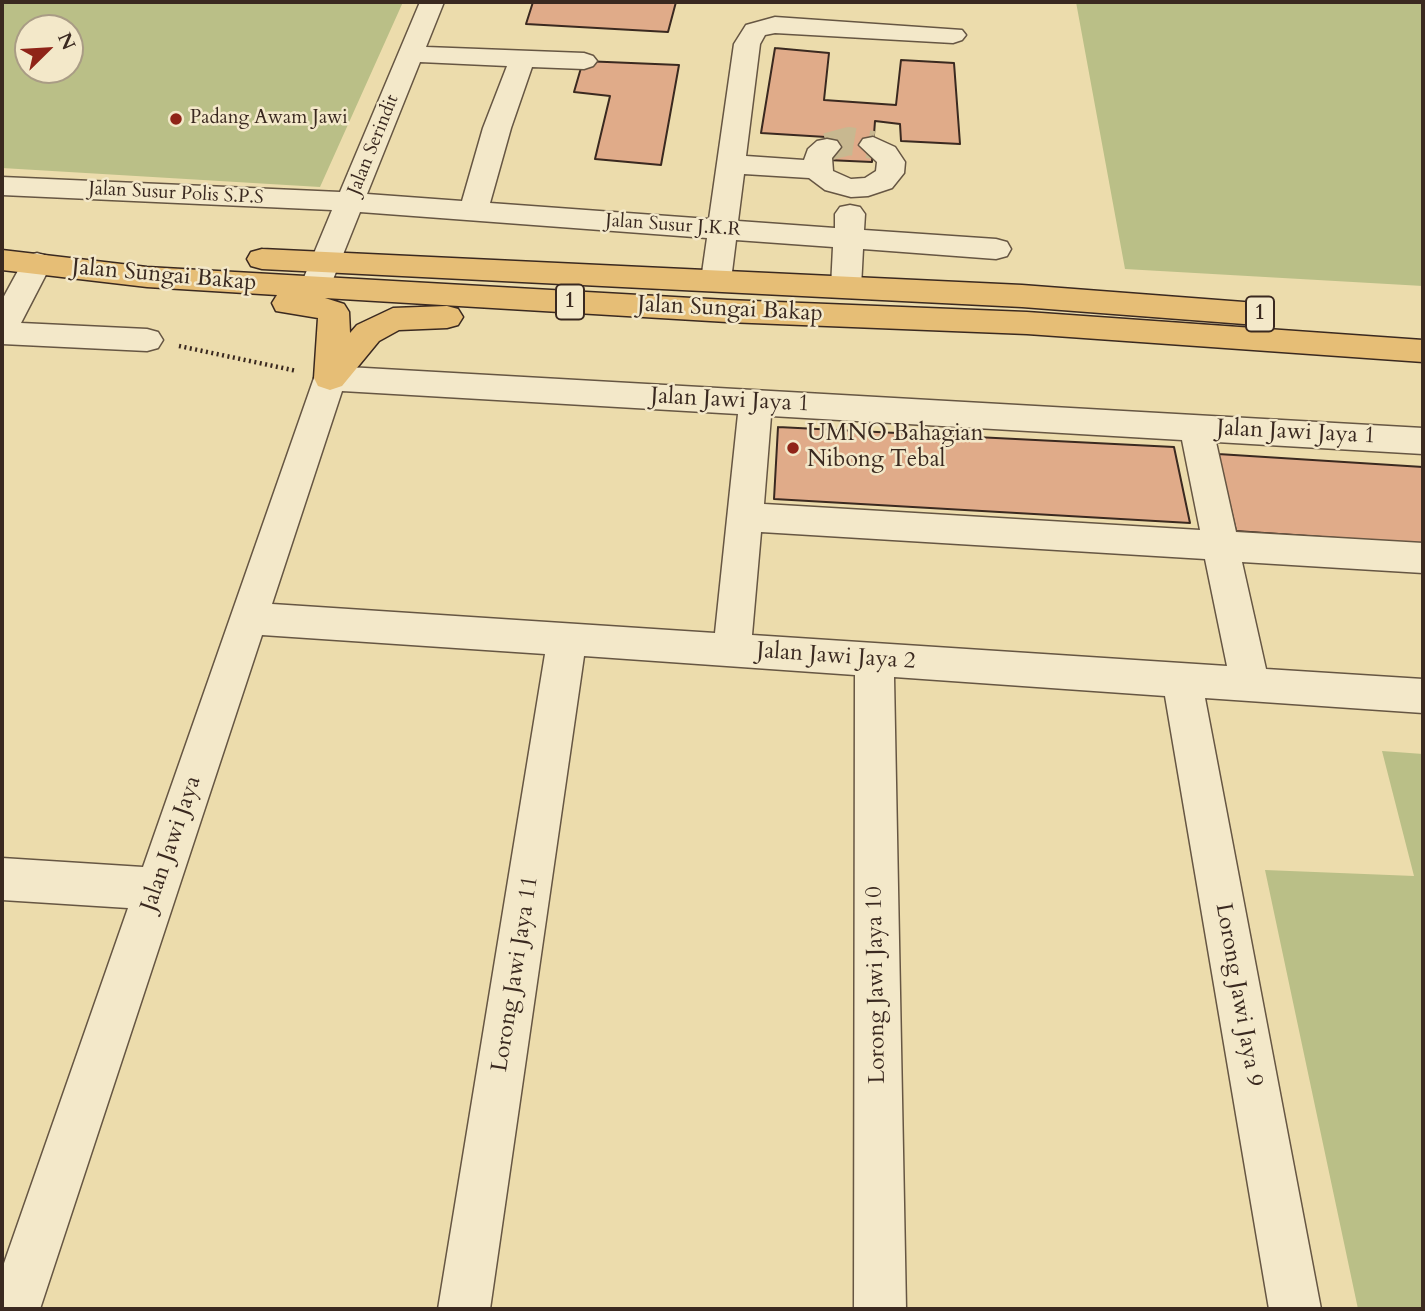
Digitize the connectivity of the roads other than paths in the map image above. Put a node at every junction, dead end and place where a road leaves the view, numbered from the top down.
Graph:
1 (432, 2) edge
2 (953, 35) dead end
3 (411, 54) junction
4 (523, 57) junction
5 (584, 61) dead end
6 (873, 145) dead end
7 (731, 164) junction
8 (2, 186) edge
9 (851, 188) junction
10 (350, 202) junction
11 (473, 211) junction
12 (722, 229) junction
13 (849, 238) junction
14 (996, 249) dead end
15 (2, 260) edge
16 (37, 263) junction
17 (320, 274) junction
18 (147, 277) junction
19 (716, 279) junction
20 (846, 287) junction
21 (727, 311) junction
22 (1423, 325) edge
23 (2, 331) edge
24 (147, 340) road end
25 (1423, 351) edge
26 (330, 378) junction
27 (755, 402) junction
28 (1196, 428) junction
29 (1423, 441) edge
30 (744, 517) junction
31 (1220, 546) junction
32 (1423, 558) edge
33 (249, 618) junction
34 (567, 639) junction
35 (733, 650) junction
36 (874, 660) junction
37 (1182, 681) junction
38 (1250, 685) junction
39 (1423, 696) edge
40 (2, 879) edge
41 (157, 889) junction
42 (14, 1309) edge
43 (464, 1309) edge
44 (880, 1309) edge
45 (1295, 1309) edge

1 - 3 street, Jalan Serindit
2 - 7 street
3 - 4 street
3 - 10 street, Jalan Serindit
4 - 5 street
4 - 11 street
6 - 9 street
7 - 9 street
7 - 12 street
8 - 10 street, Jalan Susur Polis S.P.S
9 - 13 street
10 - 11 street, Jalan Susur J.K.R
10 - 17 street, Jalan Serindit
11 - 12 street, Jalan Susur J.K.R
12 - 13 street, Jalan Susur J.K.R
12 - 19 street
13 - 14 street, Jalan Susur J.K.R
13 - 20 street
15 - 16 highway, Jalan Sungai Bakap / 1
16 - 17 highway, Jalan Sungai Bakap / 1
16 - 18 highway, Jalan Sungai Bakap / 1
16 - 23 street
17 - 18 highway, Jalan Sungai Bakap / 1
17 - 19 highway, Jalan Sungai Bakap / 1
17 - 21 highway, Jalan Sungai Bakap / 1
18 - 26 highway
19 - 20 highway, Jalan Sungai Bakap / 1
20 - 22 highway, Jalan Sungai Bakap / 1
21 - 25 highway, Jalan Sungai Bakap / 1
21 - 26 highway
23 - 24 street
26 - 27 street, Jalan Jawi Jaya 1
26 - 33 street, Jalan Jawi Jaya
27 - 28 street, Jalan Jawi Jaya 1
27 - 30 street
28 - 29 street, Jalan Jawi Jaya 1
28 - 31 street
30 - 31 street
30 - 35 street
31 - 32 street
31 - 38 street
33 - 34 street, Jalan Jawi Jaya 2
33 - 41 street, Jalan Jawi Jaya
34 - 35 street, Jalan Jawi Jaya 2
34 - 43 street, Lorong Jawi Jaya 11
35 - 36 street, Jalan Jawi Jaya 2
36 - 37 street, Jalan Jawi Jaya 2
36 - 44 street, Lorong Jawi Jaya 10
37 - 38 street, Jalan Jawi Jaya 2
37 - 45 street, Lorong Jawi Jaya 9
38 - 39 street, Jalan Jawi Jaya 2
40 - 41 street
41 - 42 street, Jalan Jawi Jaya

